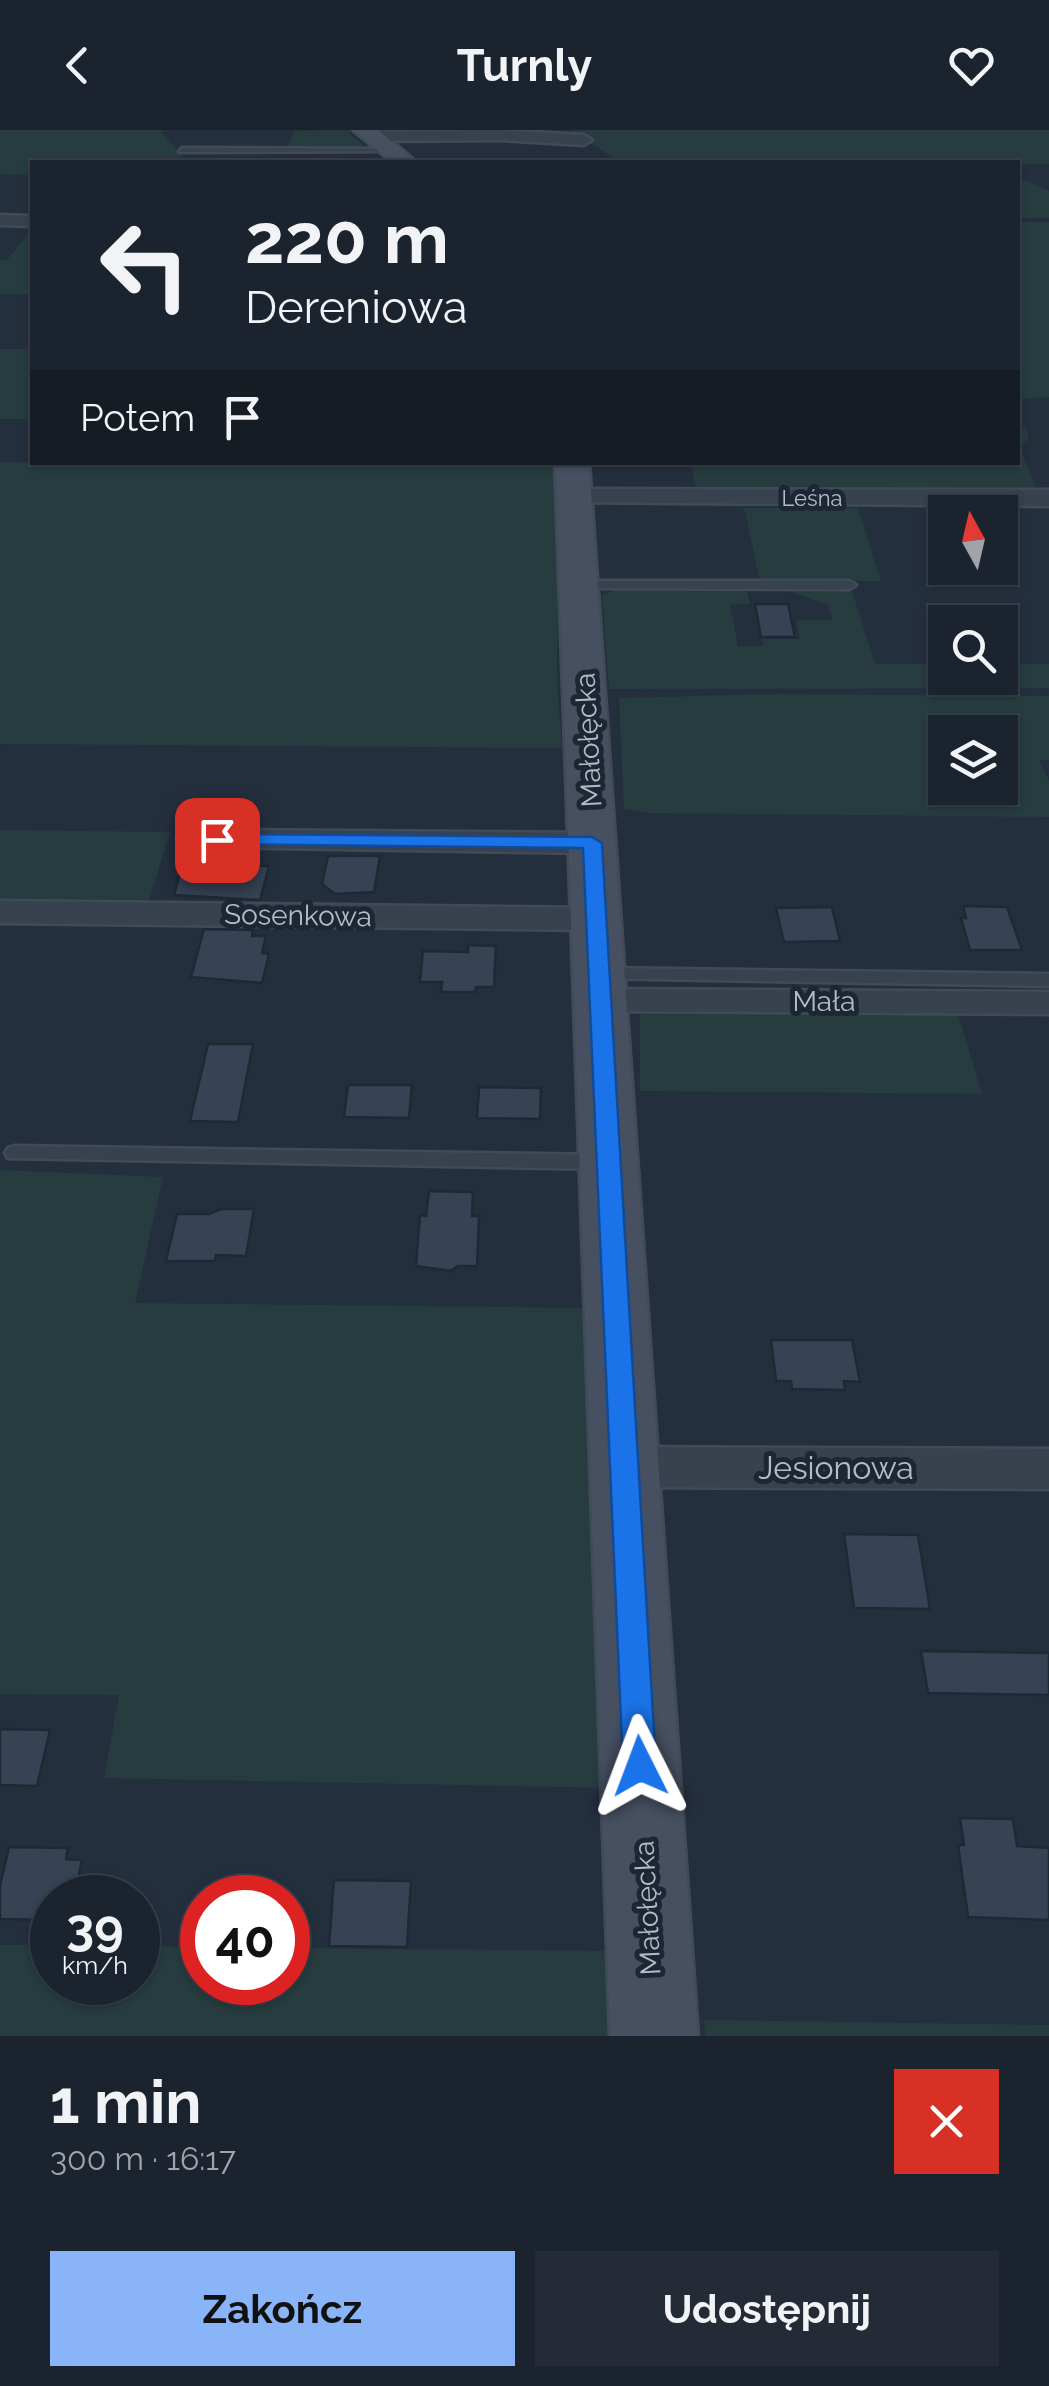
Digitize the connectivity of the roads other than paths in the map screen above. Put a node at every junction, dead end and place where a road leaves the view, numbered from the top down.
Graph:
1 (368, 133) edge
2 (584, 140) dead end
3 (182, 150) dead end
4 (397, 157) edge
5 (0, 220) edge
6 (30, 220) edge
7 (574, 480) edge
8 (1049, 498) edge
9 (849, 584) dead end
10 (580, 585) junction
11 (217, 840) dead end
12 (592, 843) junction
13 (0, 912) edge
14 (598, 964) junction
15 (1049, 980) edge
16 (1049, 1003) edge
17 (15, 1153) dead end
18 (607, 1162) junction
19 (624, 1467) junction
20 (1049, 1469) edge
21 (654, 2036) edge

1 - 2 street
1 - 4 street
3 - 4 lane
5 - 6 street
7 - 8 street, Leśna
7 - 10 street, Małołęcka
9 - 10 lane
10 - 12 street, Małołęcka
11 - 12 street
12 - 14 street, Małołęcka
13 - 14 street, Sosenkowa
14 - 15 lane
14 - 16 street, Mała
14 - 18 street, Małołęcka
17 - 18 lane
18 - 19 street, Małołęcka
19 - 20 street, Jesionowa
19 - 21 street, Małołęcka

